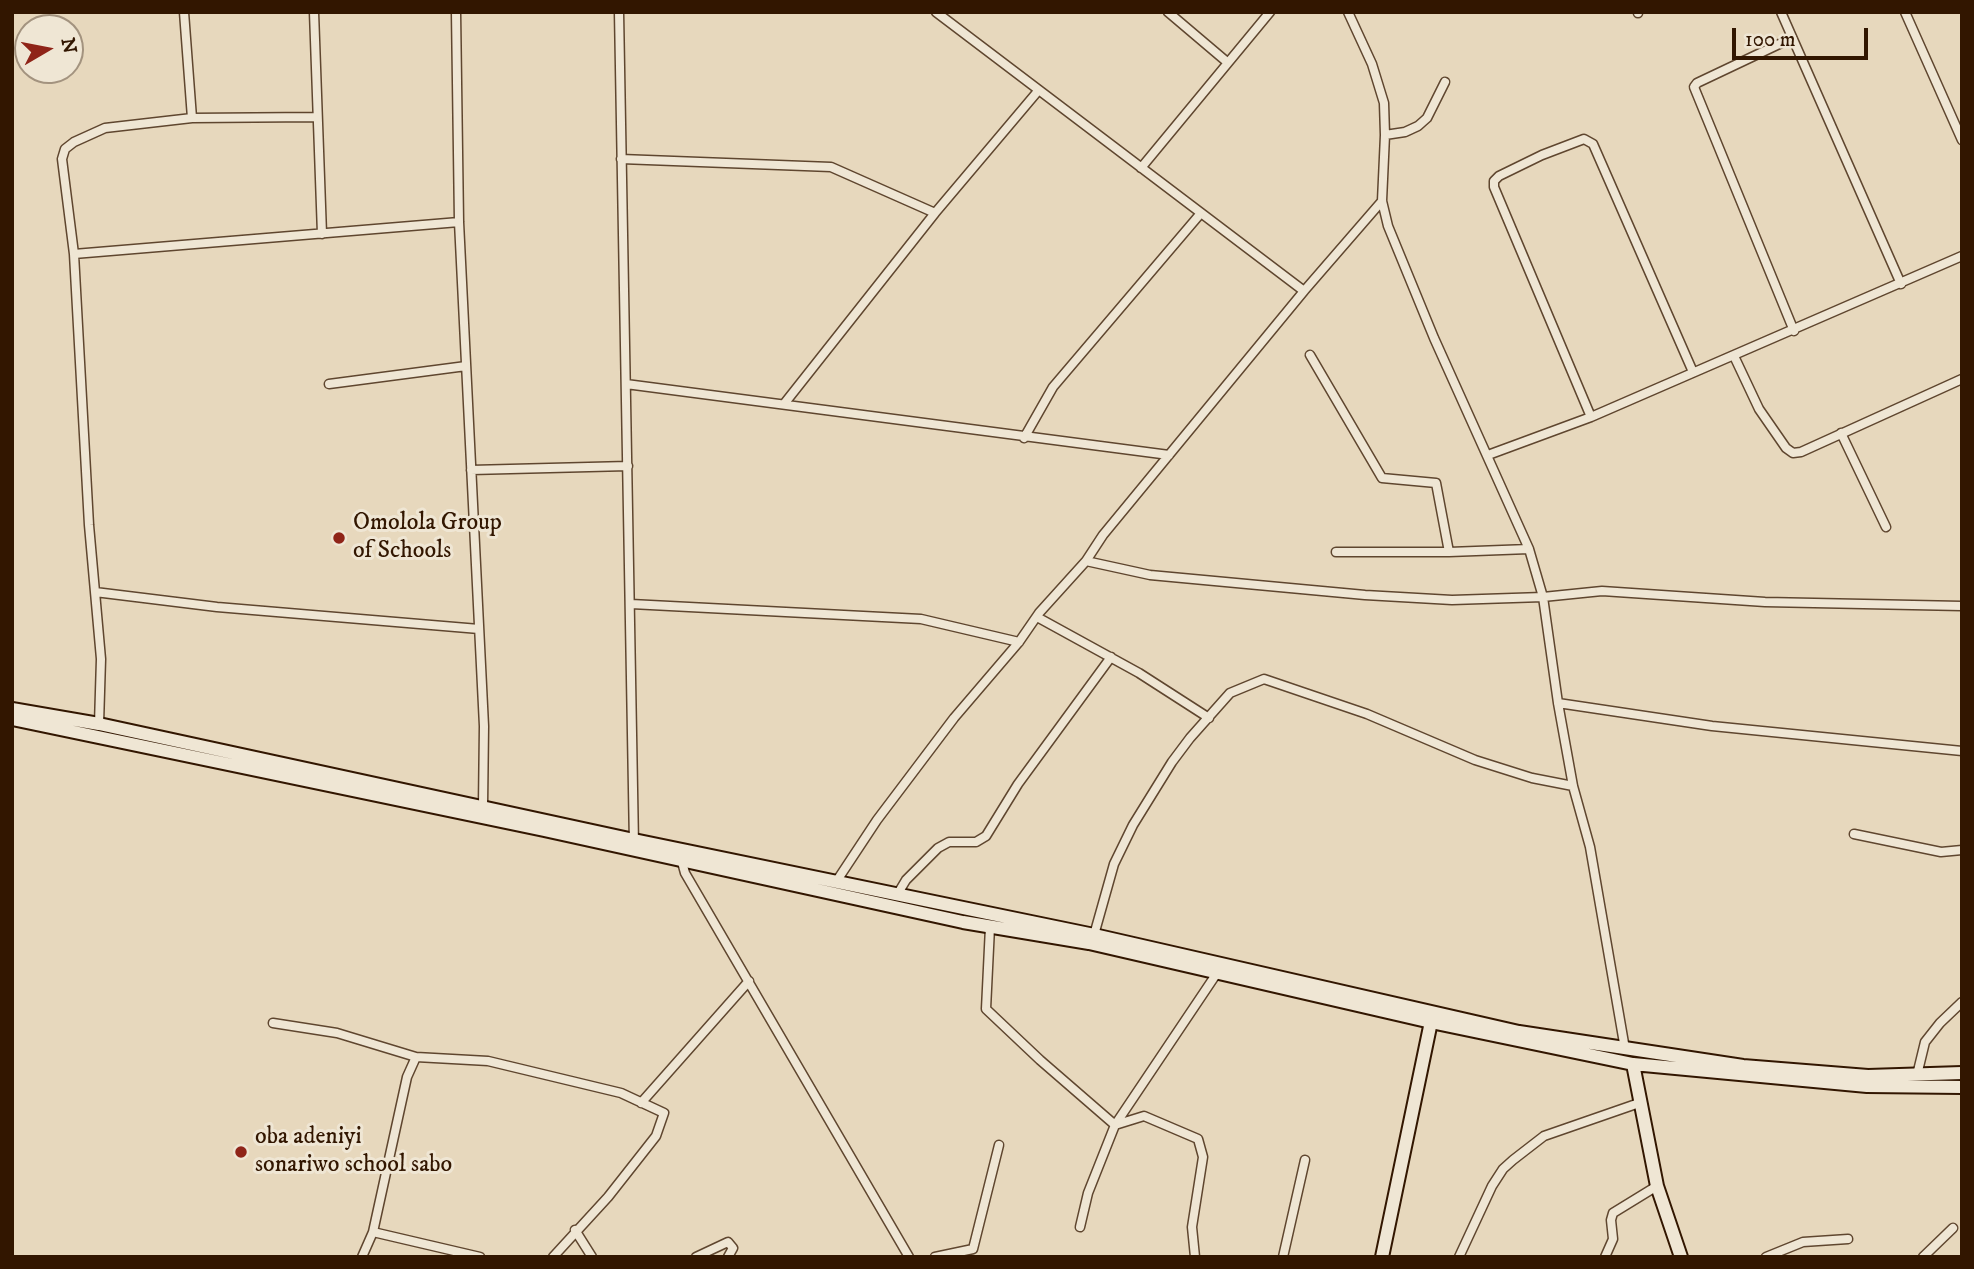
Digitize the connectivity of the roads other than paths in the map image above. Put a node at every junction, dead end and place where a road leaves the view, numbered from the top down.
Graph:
1 (184, 12) edge
2 (314, 12) edge
3 (456, 12) edge
4 (619, 12) edge
5 (936, 12) edge
6 (1168, 12) edge
7 (1270, 12) edge
8 (1348, 12) edge
9 (1781, 12) edge
10 (1905, 12) edge
11 (1792, 38) junction
12 (1227, 62) junction
13 (1445, 82) dead end
14 (1038, 91) junction
15 (317, 117) junction
16 (192, 118) junction
17 (1385, 135) junction
18 (1962, 140) edge
19 (621, 159) junction
20 (1141, 168) junction
21 (1382, 201) junction
22 (935, 213) junction
23 (1200, 213) junction
24 (458, 222) junction
25 (322, 234) junction
26 (75, 254) junction
27 (1962, 256) edge
28 (1901, 285) junction
29 (1304, 291) junction
30 (1794, 331) junction
31 (1310, 355) dead end
32 (1734, 356) junction
33 (466, 366) junction
34 (1693, 372) junction
35 (1960, 380) edge
36 (329, 384) dead end
37 (626, 384) junction
38 (1962, 390) edge
39 (784, 404) junction
40 (1591, 417) junction
41 (1841, 433) junction
42 (1024, 438) junction
43 (1169, 455) junction
44 (1488, 455) junction
45 (628, 466) junction
46 (471, 470) junction
47 (1886, 527) dead end
48 (1529, 549) junction
49 (1336, 552) dead end
50 (1449, 552) junction
51 (1086, 561) junction
52 (95, 592) junction
53 (1543, 597) junction
54 (631, 604) junction
55 (1962, 606) edge
56 (1037, 617) junction
57 (479, 629) junction
58 (1018, 642) junction
59 (1111, 657) junction
60 (1558, 703) junction
61 (12, 709) edge
62 (1209, 718) junction
63 (12, 719) edge
64 (99, 724) junction
65 (1962, 751) edge
66 (1573, 786) junction
67 (483, 806) junction
68 (1854, 834) dead end
69 (634, 845) junction
70 (1962, 850) edge
71 (682, 862) junction
72 (836, 882) junction
73 (897, 895) junction
74 (990, 927) junction
75 (1094, 935) junction
76 (1217, 973) junction
77 (749, 981) junction
78 (1962, 1002) edge
79 (1432, 1017) junction
80 (274, 1023) dead end
81 (1625, 1049) junction
82 (416, 1057) junction
83 (1633, 1064) junction
84 (1962, 1073) edge
85 (1917, 1074) junction
86 (1962, 1087) edge
87 (1642, 1102) junction
88 (641, 1103) junction
89 (1115, 1125) junction
90 (999, 1145) dead end
91 (1305, 1160) dead end
92 (1657, 1186) junction
93 (1080, 1227) dead end
94 (1953, 1228) dead end
95 (575, 1230) junction
96 (373, 1232) junction
97 (1848, 1239) dead end
98 (362, 1257) edge
99 (480, 1257) edge
100 (553, 1257) edge
101 (592, 1257) edge
102 (696, 1257) edge
103 (728, 1257) edge
104 (909, 1257) edge
105 (935, 1257) edge
106 (1195, 1257) edge
107 (1283, 1257) edge
108 (1382, 1257) edge
109 (1459, 1257) edge
110 (1605, 1257) edge
111 (1681, 1257) edge
112 (1766, 1257) edge
113 (1923, 1257) edge

1 - 16 street
2 - 15 street
3 - 24 street
4 - 19 street
5 - 14 street
6 - 12 street
7 - 12 street
8 - 17 street
9 - 11 street
10 - 18 street
11 - 28 street
11 - 30 street
12 - 20 street
13 - 17 street
14 - 20 street
14 - 22 street
15 - 16 street
15 - 25 street
16 - 26 street
17 - 21 street
19 - 22 street
19 - 37 street
20 - 23 street
21 - 29 street
21 - 44 street
22 - 39 street
23 - 29 street
23 - 42 street
24 - 25 street
24 - 33 street
25 - 26 street
26 - 52 street
27 - 28 street
28 - 30 street
29 - 43 street
30 - 32 street
31 - 50 street
32 - 34 street
32 - 41 street
33 - 36 street
33 - 46 street
34 - 40 street
34 - 40 street
35 - 38 street
35 - 41 street
37 - 39 street
37 - 45 street
39 - 42 street
40 - 44 street
41 - 47 street
42 - 43 street
43 - 51 street
44 - 48 street
45 - 46 street
45 - 54 street
46 - 57 street
48 - 50 street
48 - 53 street
49 - 50 street
51 - 53 street
51 - 56 street
52 - 57 street
52 - 64 street
53 - 55 street
53 - 60 street
54 - 58 street
54 - 69 street
56 - 58 street
56 - 59 street
57 - 67 street
58 - 72 street
59 - 62 street
59 - 73 street
60 - 65 street
60 - 66 street
61 - 64 main road
62 - 66 street
62 - 75 street
63 - 69 main road
64 - 67 main road
66 - 81 street
67 - 69 main road
68 - 70 street
69 - 71 main road
69 - 72 main road
71 - 74 main road
71 - 77 street
72 - 73 main road
73 - 75 main road
74 - 76 main road
74 - 89 street
75 - 79 main road
76 - 79 main road
76 - 89 street
77 - 88 street
77 - 104 street
78 - 85 street
79 - 81 main road
79 - 83 main road
79 - 108 main road
80 - 82 street
81 - 85 main road
82 - 88 street
82 - 96 street
83 - 86 main road
83 - 87 main road
84 - 85 main road
87 - 92 main road
87 - 109 street
88 - 95 street
89 - 93 street
89 - 106 street
90 - 105 street
91 - 107 street
92 - 110 street
92 - 111 main road
94 - 113 street
95 - 100 street
95 - 101 street
96 - 98 street
96 - 99 street
97 - 112 street
102 - 103 street

